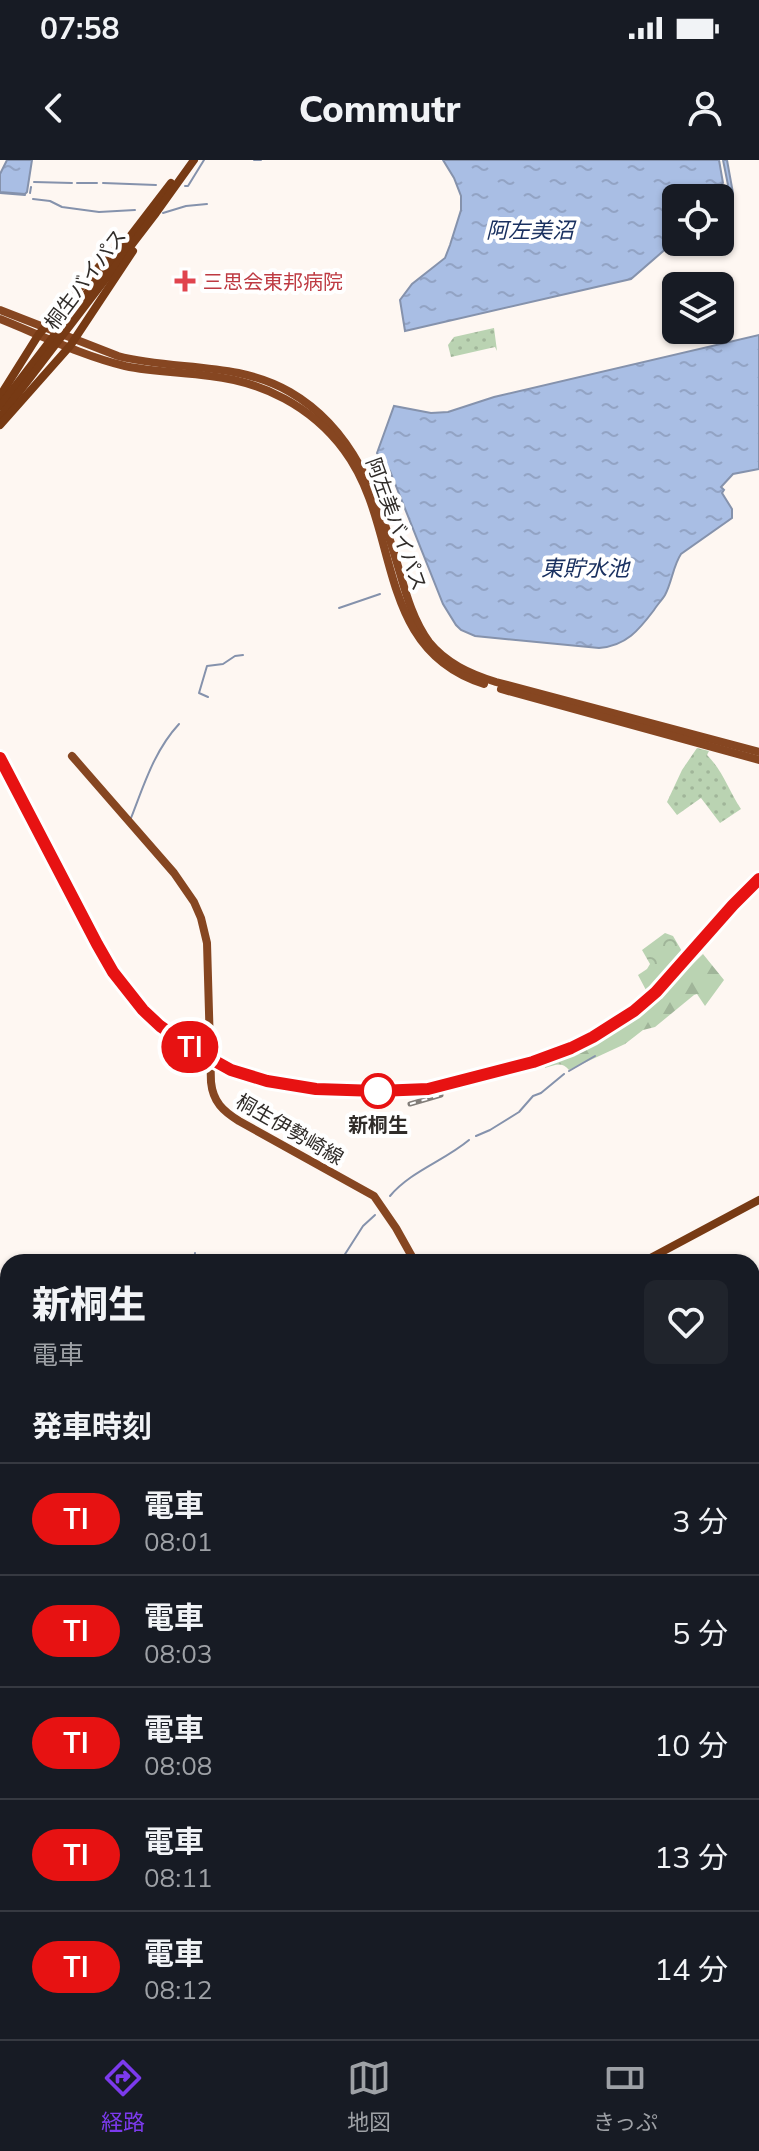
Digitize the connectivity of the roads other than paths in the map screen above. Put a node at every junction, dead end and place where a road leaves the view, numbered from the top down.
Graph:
1 (188, 160) edge
2 (194, 160) edge
3 (171, 183) junction
4 (156, 213) junction
5 (0, 310) edge
6 (0, 319) edge
7 (41, 331) junction
8 (62, 331) junction
9 (52, 343) junction
10 (72, 343) junction
11 (0, 396) edge
12 (0, 406) edge
13 (0, 417) edge
14 (0, 425) edge
15 (759, 752) edge
16 (72, 756) dead end
17 (759, 760) edge
18 (759, 1200) edge
19 (411, 1254) edge
20 (658, 1254) edge

1 - 3 highway, 桐生バイパス
2 - 4 highway, 桐生バイパス
3 - 7 highway
3 - 8 highway, 桐生バイパス
4 - 8 highway, 桐生バイパス
4 - 10 highway
5 - 7 main road, 阿左美バイパス
6 - 7 main road, 阿左美バイパス
7 - 10 main road, 阿左美バイパス
7 - 11 highway
8 - 9 highway, 桐生バイパス
9 - 12 highway, 桐生バイパス
9 - 13 highway, 桐生バイパス
10 - 14 highway
10 - 15 main road, 阿左美バイパス
10 - 17 main road, 阿左美バイパス
16 - 19 main road, 桐生伊勢崎線
18 - 20 highway

